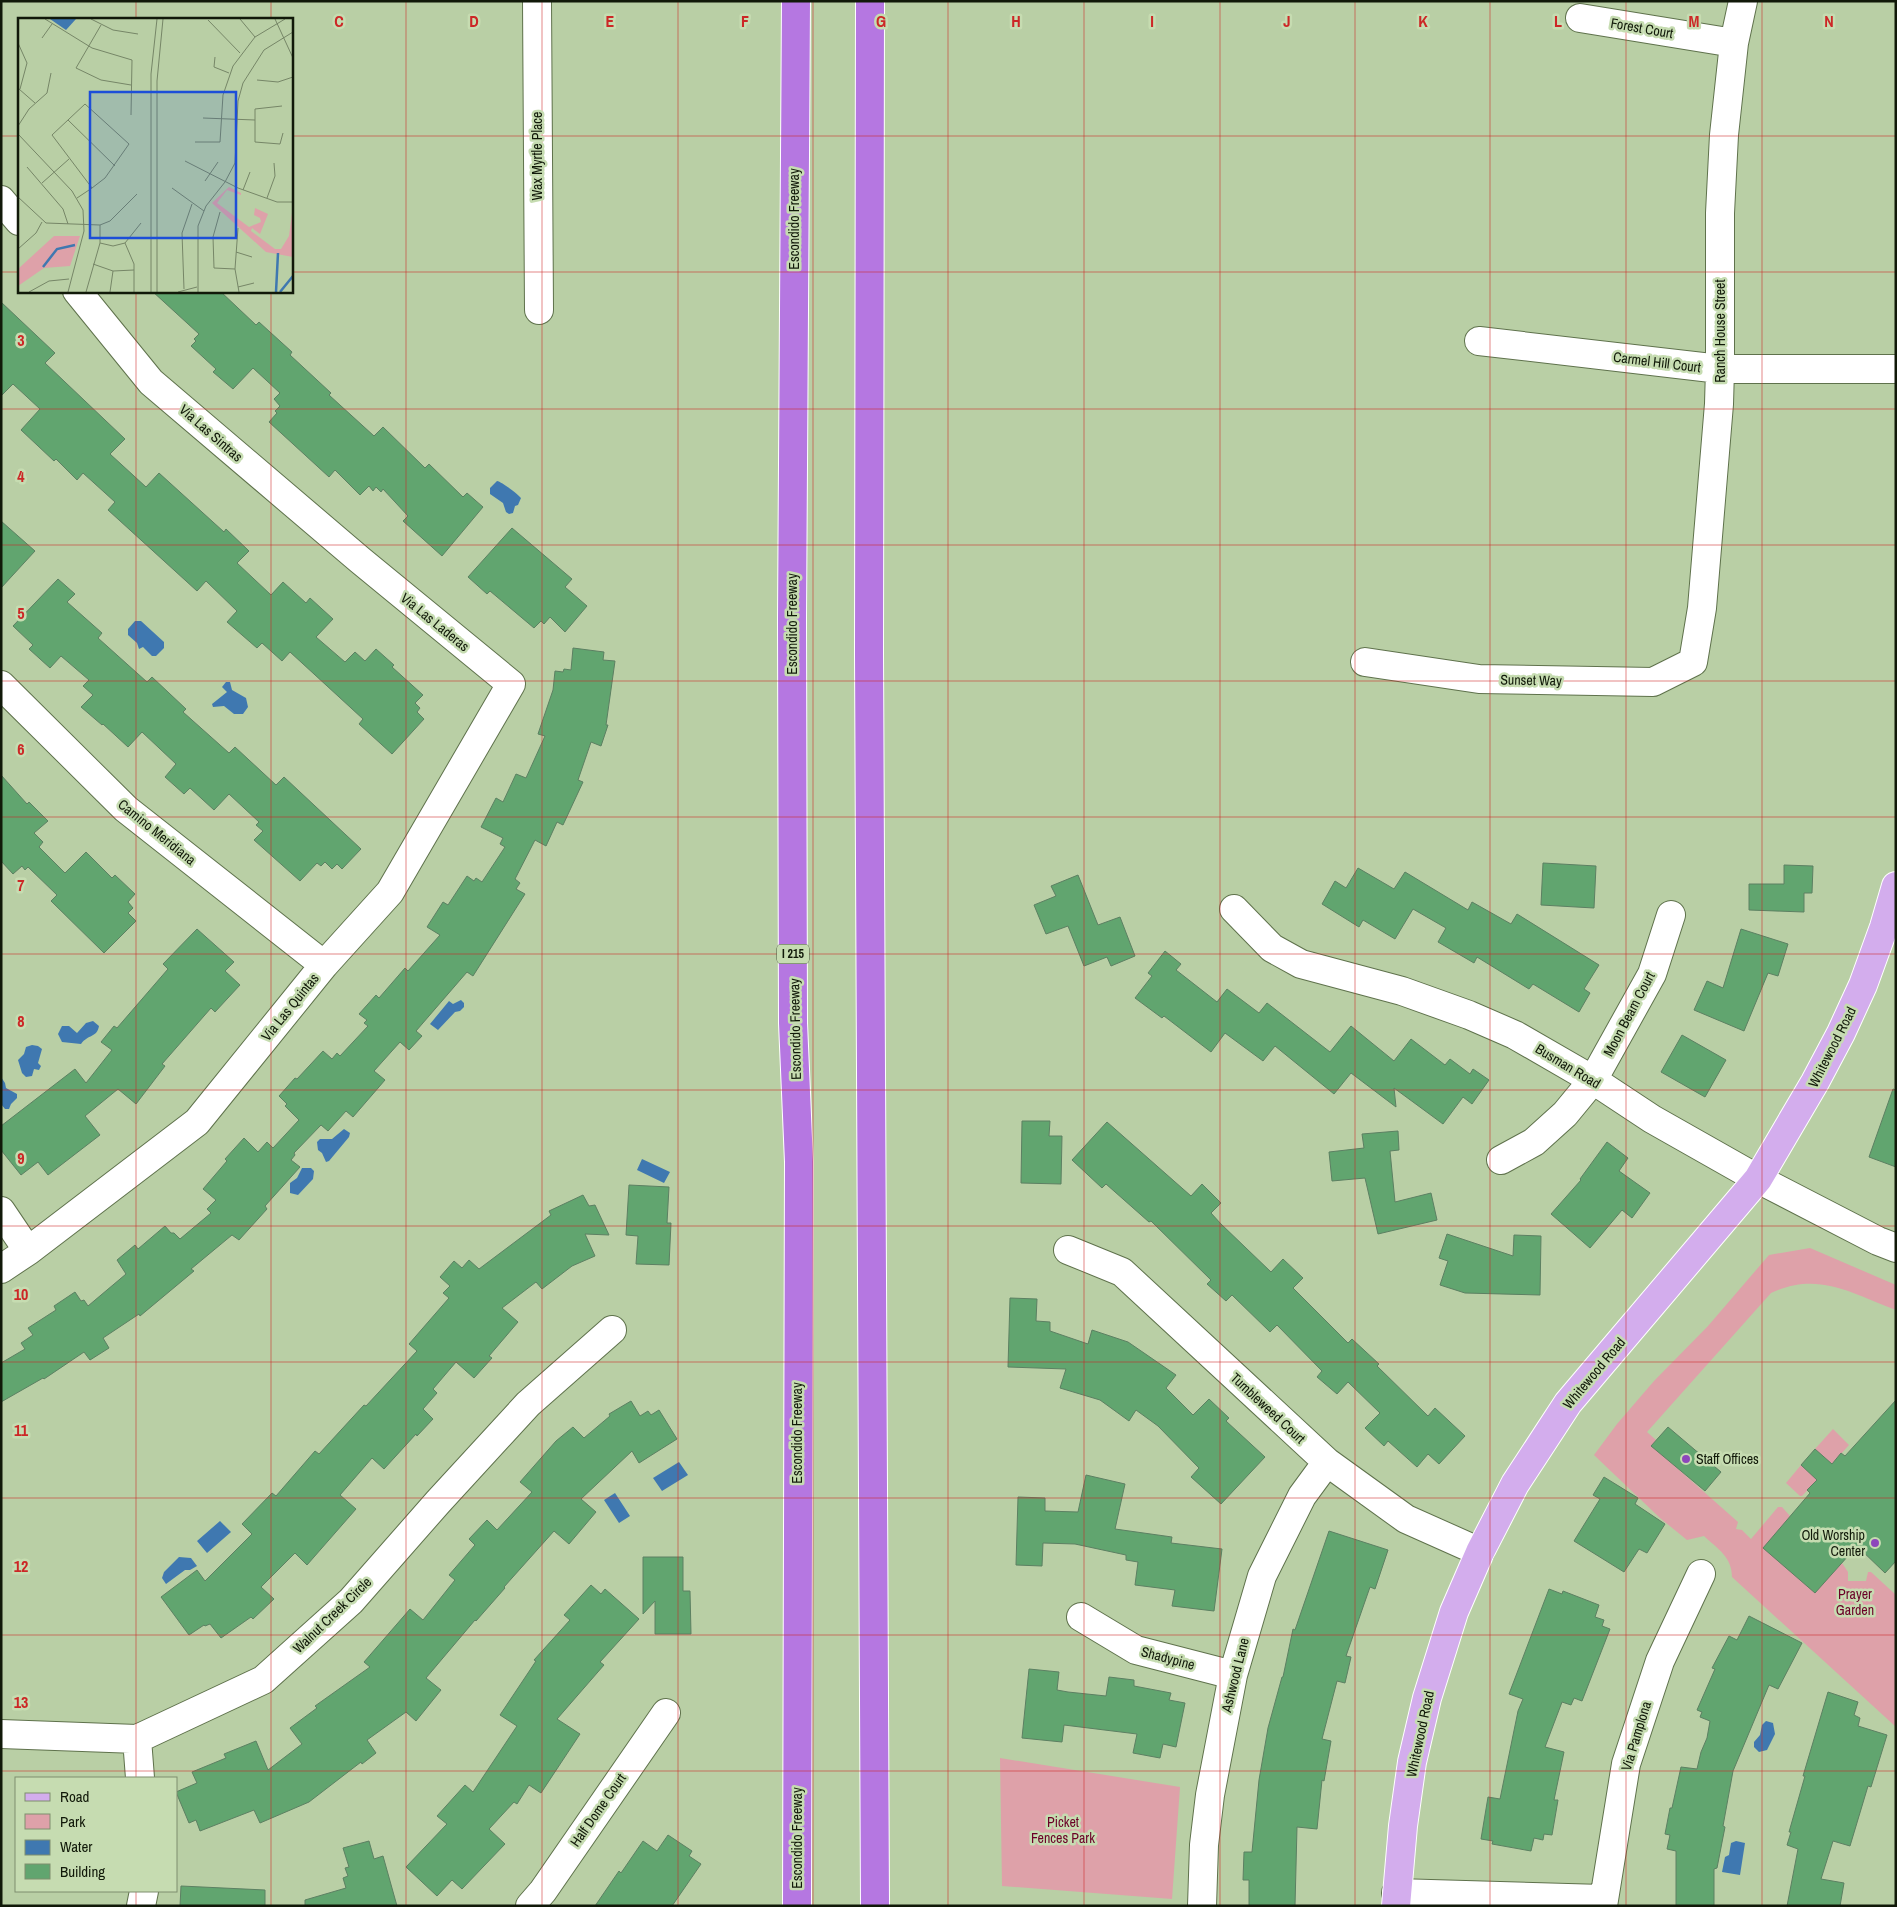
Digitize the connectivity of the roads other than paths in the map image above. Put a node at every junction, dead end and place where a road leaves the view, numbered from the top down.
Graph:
1 (537, 1) edge
2 (796, 1) edge
3 (870, 1) edge
4 (1743, 1) edge
5 (1580, 18) dead end
6 (1734, 43) junction
7 (1, 200) edge
8 (18, 220) edge
9 (78, 292) edge
10 (539, 310) dead end
11 (1480, 341) dead end
12 (1896, 368) edge
13 (1720, 369) junction
14 (360, 560) joint
15 (1365, 662) dead end
16 (1693, 662) joint
17 (511, 684) joint
18 (1, 685) edge
19 (1896, 886) edge
20 (1234, 909) dead end
21 (1671, 915) dead end
22 (324, 965) junction
23 (1593, 1080) junction
24 (1501, 1160) dead end
25 (1758, 1179) junction
26 (1, 1211) edge
27 (1896, 1248) edge
28 (1068, 1250) dead end
29 (28, 1251) junction
30 (1, 1270) edge
31 (612, 1330) dead end
32 (1327, 1462) junction
33 (1480, 1552) junction
34 (1701, 1574) dead end
35 (1081, 1617) dead end
36 (1233, 1675) junction
37 (666, 1713) dead end
38 (1, 1734) edge
39 (136, 1739) junction
40 (140, 1777) edge
41 (144, 1892) edge
42 (1396, 1899) edge
43 (1603, 1902) edge
44 (141, 1906) edge
45 (530, 1906) edge
46 (797, 1906) edge
47 (875, 1906) edge
48 (1202, 1906) edge

1 - 10 street, Wax Myrtle Place
2 - 46 highway, Escondido Freeway / I 215
3 - 47 highway
4 - 6 street, Ranch House Street
5 - 6 street, Forest Court
6 - 13 street, Ranch House Street
7 - 8 street
9 - 14 street, Via Las Sintras
11 - 13 street, Carmel Hill Court
12 - 13 street, Carmel Hill Court
13 - 16 street, Ranch House Street
14 - 17 street, Via Las Laderas
15 - 16 street, Sunset Way
17 - 22 street, Via Las Quintas
18 - 22 street, Camino Meridiana
19 - 25 main road, Whitewood Road
20 - 23 street, Busman Road
21 - 23 street, Moon Beam Court
22 - 29 street, Via Las Quintas
23 - 24 street, Moon Beam Court
23 - 25 street, Busman Road
25 - 27 street, Busman Road
25 - 33 main road, Whitewood Road
26 - 29 street
28 - 32 street, Tumbleweed Court
29 - 30 street, Via Las Quintas
31 - 39 street, Walnut Creek Circle
32 - 33 street, Tumbleweed Court
32 - 36 street, Ashwood Lane
33 - 42 main road, Whitewood Road
34 - 43 street, Via Pamplona
35 - 36 street, Shadypine
36 - 48 street, Ashwood Lane
37 - 45 street, Half Dome Court
38 - 39 street, Walnut Creek Circle
39 - 40 street
41 - 44 street
42 - 43 street

